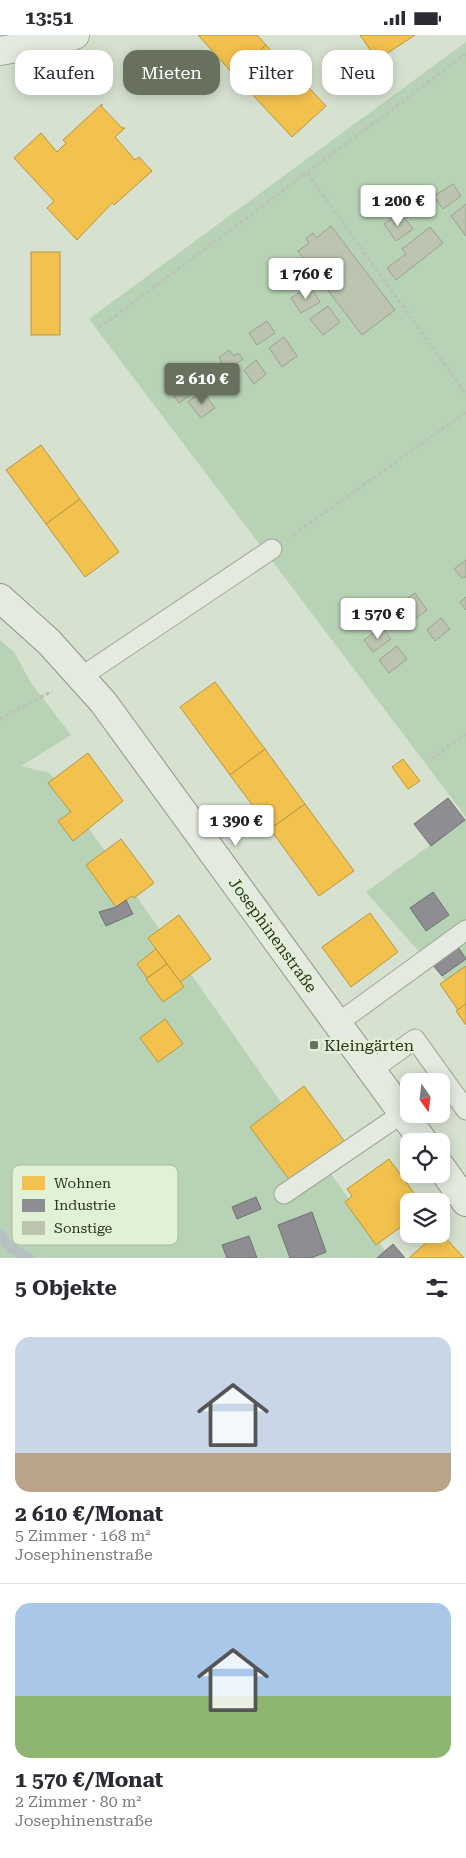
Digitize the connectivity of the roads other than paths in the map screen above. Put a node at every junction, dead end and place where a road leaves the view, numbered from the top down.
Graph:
1 (74, 35) edge
2 (0, 51) edge
3 (272, 549) road end
4 (0, 598) edge
5 (81, 677) junction
6 (466, 930) edge
7 (338, 1023) junction
8 (372, 1070) junction
9 (400, 1109) edge
10 (466, 1110) edge
11 (400, 1115) edge
12 (450, 1180) edge
13 (284, 1194) dead end
14 (466, 1202) edge

1 - 2 street
3 - 5 lane
4 - 5 street, Josephinenstraße
5 - 7 street, Josephinenstraße
6 - 7 lane
7 - 8 street, Josephinenstraße
8 - 9 street, Josephinenstraße
8 - 10 lane
11 - 13 lane
12 - 14 street

